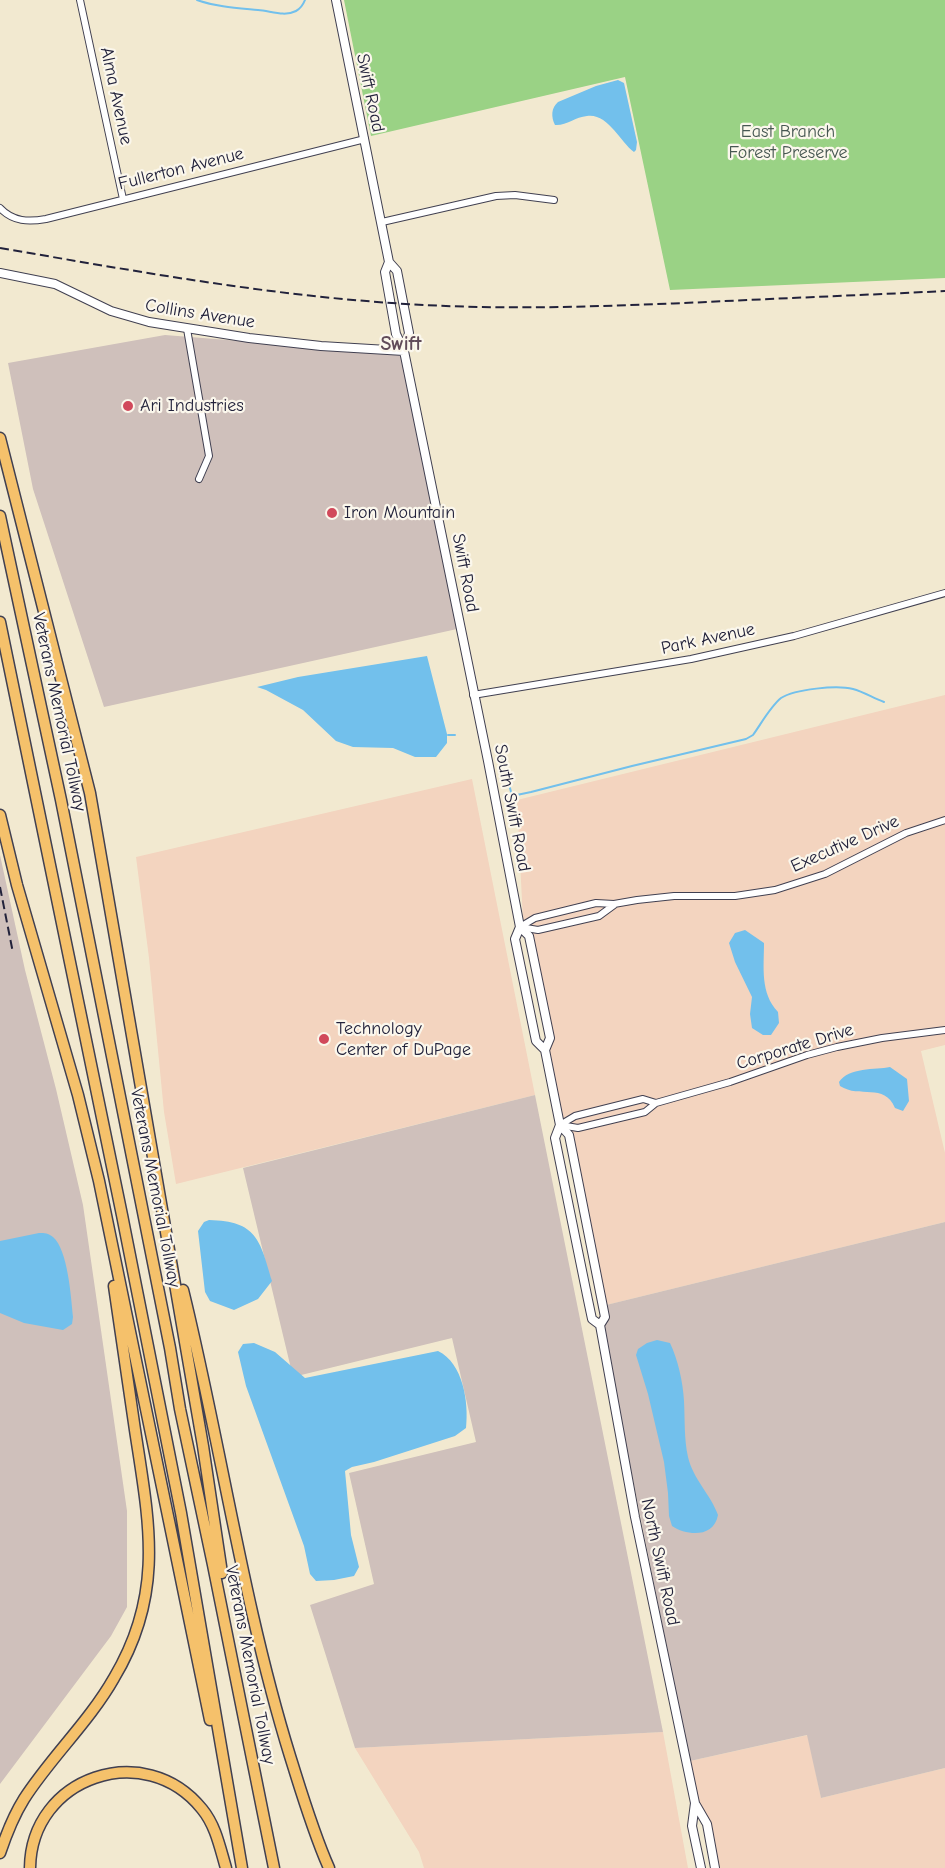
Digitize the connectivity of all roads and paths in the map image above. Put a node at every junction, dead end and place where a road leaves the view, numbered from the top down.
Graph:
1 (80, 0) edge
2 (336, 0) edge
3 (365, 139) junction
4 (123, 199) junction
5 (554, 200) dead end
6 (2, 211) edge
7 (382, 222) junction
8 (389, 262) junction
9 (0, 273) edge
10 (187, 329) junction
11 (404, 351) junction
12 (0, 438) edge
13 (199, 479) dead end
14 (0, 516) edge
15 (945, 593) edge
16 (0, 622) edge
17 (473, 695) junction
18 (0, 815) edge
19 (945, 820) edge
20 (614, 904) junction
21 (520, 927) junction
22 (945, 1030) edge
23 (545, 1050) junction
24 (656, 1103) junction
25 (560, 1125) junction
26 (99, 1181) junction
27 (162, 1205) junction
28 (600, 1325) junction
29 (240, 1698) junction
30 (695, 1803) junction
31 (0, 1853) edge
32 (241, 1866) edge
33 (30, 1868) edge
34 (226, 1868) edge
35 (274, 1868) edge
36 (329, 1868) edge
37 (701, 1868) edge
38 (715, 1868) edge

1 - 4 street, Alma Avenue
2 - 3 street, Swift Road
3 - 4 street, Fullerton Avenue
3 - 7 street, Swift Road
4 - 6 street, Fullerton Avenue
5 - 7 street
7 - 8 street, Swift Road
8 - 11 street, Swift Road
8 - 11 street, Swift Road
9 - 10 street, Collins Avenue
10 - 11 street, Collins Avenue
10 - 13 street
11 - 17 street, Swift Road
12 - 27 highway
14 - 29 highway, Veterans Memorial Tollway
15 - 17 street, Park Avenue
16 - 32 highway, Veterans Memorial Tollway
17 - 21 street, South Swift Road
18 - 26 highway
19 - 20 street, Executive Drive
20 - 21 street, Executive Drive
20 - 21 street, Executive Drive
21 - 23 street, South Swift Road
21 - 23 street, South Swift Road
22 - 24 street, Corporate Drive
23 - 25 street, South Swift Road
24 - 25 street, Corporate Drive
24 - 25 street, Corporate Drive
25 - 28 street, North Swift Road
25 - 28 street, North Swift Road
26 - 31 highway
26 - 32 highway
27 - 29 highway
27 - 36 highway
28 - 30 street, North Swift Road
29 - 35 highway, Veterans Memorial Tollway
30 - 37 street, North Swift Road
30 - 38 street, North Swift Road
33 - 34 highway

